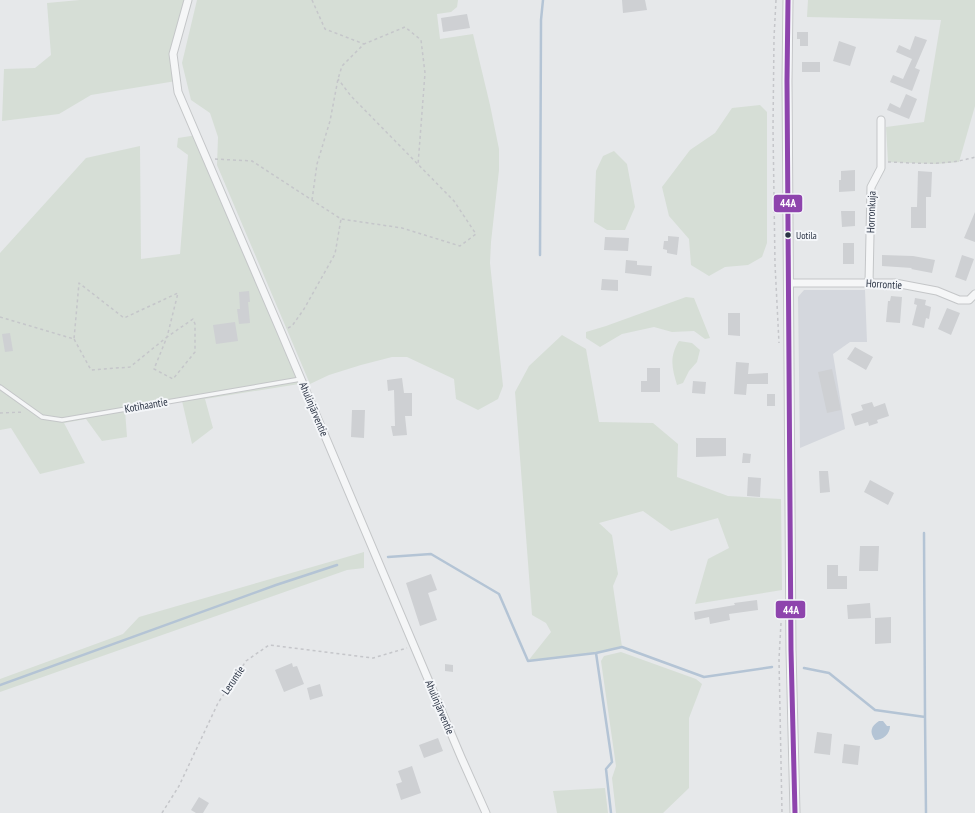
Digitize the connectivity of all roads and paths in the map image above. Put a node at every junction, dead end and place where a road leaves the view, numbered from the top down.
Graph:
1 (188, 0) edge
2 (312, 0) edge
3 (776, 0) edge
4 (788, 0) edge
5 (364, 44) junction
6 (338, 80) junction
7 (881, 120) dead end
8 (975, 157) edge
9 (207, 158) junction
10 (882, 160) junction
11 (418, 165) junction
12 (312, 200) junction
13 (341, 219) junction
14 (789, 283) junction
15 (869, 283) junction
16 (975, 294) edge
17 (0, 317) edge
18 (282, 332) junction
19 (167, 337) junction
20 (74, 339) junction
21 (779, 344) dead end
22 (301, 379) junction
23 (0, 387) edge
24 (34, 412) junction
25 (0, 414) edge
26 (781, 619) dead end
27 (414, 646) junction
28 (162, 813) edge
29 (486, 813) edge
30 (782, 813) edge
31 (795, 813) edge

1 - 9 street, Ahulinjärventie
2 - 5 path
3 - 21 path
4 - 14 street
5 - 6 path
5 - 11 path
6 - 11 path
6 - 12 path
7 - 10 street, Horronkuja
8 - 10 path
9 - 12 path
9 - 18 street, Ahulinjärventie
10 - 15 street, Horronkuja
11 - 13 path
12 - 13 path
13 - 18 path
14 - 15 street, Horrontie
14 - 31 street
15 - 16 street, Horrontie
17 - 20 path
18 - 22 street, Ahulinjärventie
19 - 19 path
19 - 20 path
19 - 20 path
22 - 24 lane, Kotihaantie
22 - 27 street, Ahulinjärventie
23 - 24 lane, Kotihaantie
24 - 25 path
26 - 30 path
27 - 28 path, Leruntie
27 - 29 street, Ahulinjärventie

